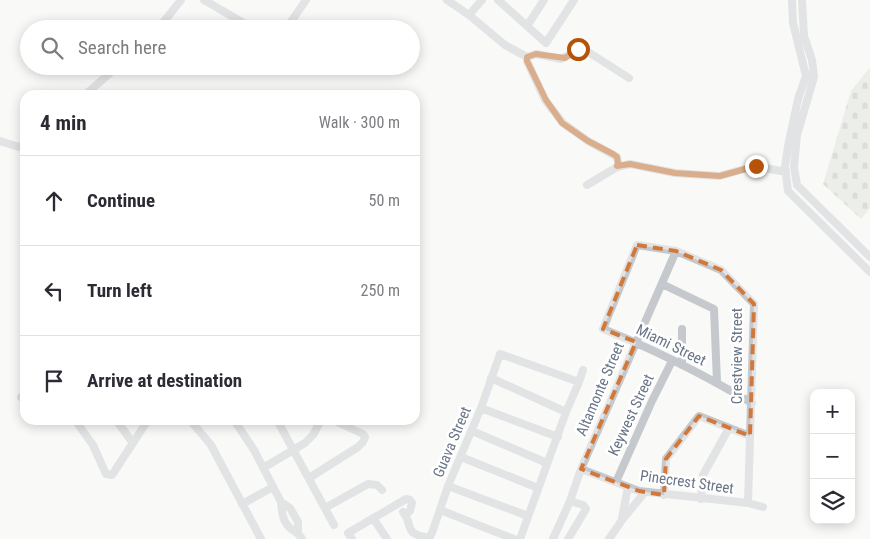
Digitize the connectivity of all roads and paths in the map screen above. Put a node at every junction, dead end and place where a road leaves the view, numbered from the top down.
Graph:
1 (181, 0) edge
2 (204, 0) edge
3 (306, 0) edge
4 (447, 0) edge
5 (482, 0) edge
6 (498, 0) edge
7 (512, 0) edge
8 (544, 0) edge
9 (574, 0) edge
10 (792, 0) edge
11 (802, 0) edge
12 (507, 7) junction
13 (469, 15) junction
14 (165, 20) edge
15 (238, 20) edge
16 (292, 20) edge
17 (526, 26) junction
18 (527, 57) junction
19 (108, 75) edge
20 (629, 78) dead end
21 (91, 90) edge
22 (0, 141) edge
23 (20, 146) edge
24 (617, 166) junction
25 (786, 172) junction
26 (587, 185) dead end
27 (676, 251) junction
28 (870, 257) edge
29 (870, 272) edge
30 (662, 284) junction
31 (682, 328) dead end
32 (603, 329) joint
33 (636, 342) junction
34 (672, 361) junction
35 (682, 366) junction
36 (583, 370) dead end
37 (491, 378) junction
38 (579, 382) junction
39 (717, 382) junction
40 (752, 403) junction
41 (481, 408) junction
42 (566, 412) junction
43 (79, 425) edge
44 (120, 425) edge
45 (145, 425) edge
46 (194, 425) edge
47 (237, 425) edge
48 (280, 425) edge
49 (318, 425) edge
50 (344, 425) edge
51 (729, 428) junction
52 (472, 431) junction
53 (750, 436) junction
54 (558, 437) junction
55 (133, 443) junction
56 (294, 450) junction
57 (461, 457) junction
58 (547, 463) junction
59 (263, 468) junction
60 (581, 469) junction
61 (309, 478) junction
62 (616, 482) junction
63 (448, 486) junction
64 (628, 486) junction
65 (273, 487) junction
66 (538, 488) junction
67 (382, 490) dead end
68 (645, 492) junction
69 (664, 494) junction
70 (702, 499) junction
71 (570, 501) junction
72 (242, 504) junction
73 (748, 504) junction
74 (396, 506) junction
75 (763, 507) dead end
76 (325, 508) junction
77 (440, 510) junction
78 (405, 514) junction
79 (528, 516) junction
80 (373, 518) junction
81 (622, 520) junction
82 (334, 524) dead end
83 (300, 536) edge
84 (429, 538) edge
85 (261, 539) edge
86 (352, 539) edge
87 (387, 539) edge
88 (514, 539) edge
89 (520, 539) edge
90 (554, 539) edge
91 (568, 539) edge
92 (609, 539) edge

1 - 14 street
2 - 15 street
3 - 16 street
4 - 13 street
5 - 13 street
6 - 12 street
7 - 12 street
8 - 17 street
9 - 17 street
10 - 25 street
11 - 28 street
12 - 17 street
13 - 18 street
18 - 20 street
18 - 24 street
19 - 21 street
22 - 23 street
24 - 25 street
24 - 26 street
25 - 29 street
27 - 30 street, Altamonte Street
27 - 32 street, Crestview Street
27 - 40 street, Crestview Street
30 - 33 street, Altamonte Street
30 - 39 street
31 - 35 street
32 - 33 street, Miami Street
33 - 34 street, Miami Street
33 - 60 street, Altamonte Street
34 - 35 street, Miami Street
34 - 62 street, Keywest Street
35 - 39 street, Miami Street
36 - 38 street
37 - 38 street, Guava Street
37 - 41 street, Guava Street
37 - 42 street
38 - 42 street
39 - 40 street, Miami Street
40 - 53 street, Crestview Street
41 - 52 street, Guava Street
41 - 54 street
42 - 54 street
43 - 55 street
44 - 55 street
45 - 55 street
46 - 72 street
47 - 59 street
48 - 56 street
49 - 56 street
50 - 61 street
51 - 53 street
51 - 69 street
51 - 70 street
52 - 57 street, Guava Street
52 - 58 street
53 - 73 street, Crestview Street
54 - 58 street
56 - 59 street
56 - 61 street
57 - 63 street, Guava Street
57 - 66 street
58 - 66 street
59 - 65 street
60 - 62 street, Pinecrest Street
60 - 71 street, Altamonte Street
61 - 76 street
62 - 64 street, Pinecrest Street
63 - 77 street, Guava Street
63 - 79 street
64 - 68 street, Pinecrest Street
64 - 81 street
65 - 72 street
65 - 83 street
66 - 79 street
67 - 76 street
68 - 69 street, Pinecrest Street
68 - 81 street
69 - 70 street, Pinecrest Street
70 - 73 street, Pinecrest Street
71 - 90 street, Altamonte Street
71 - 91 street
72 - 85 street
73 - 75 street, Pinecrest Street
74 - 78 street
74 - 78 street
74 - 80 street
76 - 82 street
77 - 84 street, Guava Street
77 - 88 street
78 - 84 street
79 - 89 street
80 - 86 street
80 - 87 street
81 - 92 street

